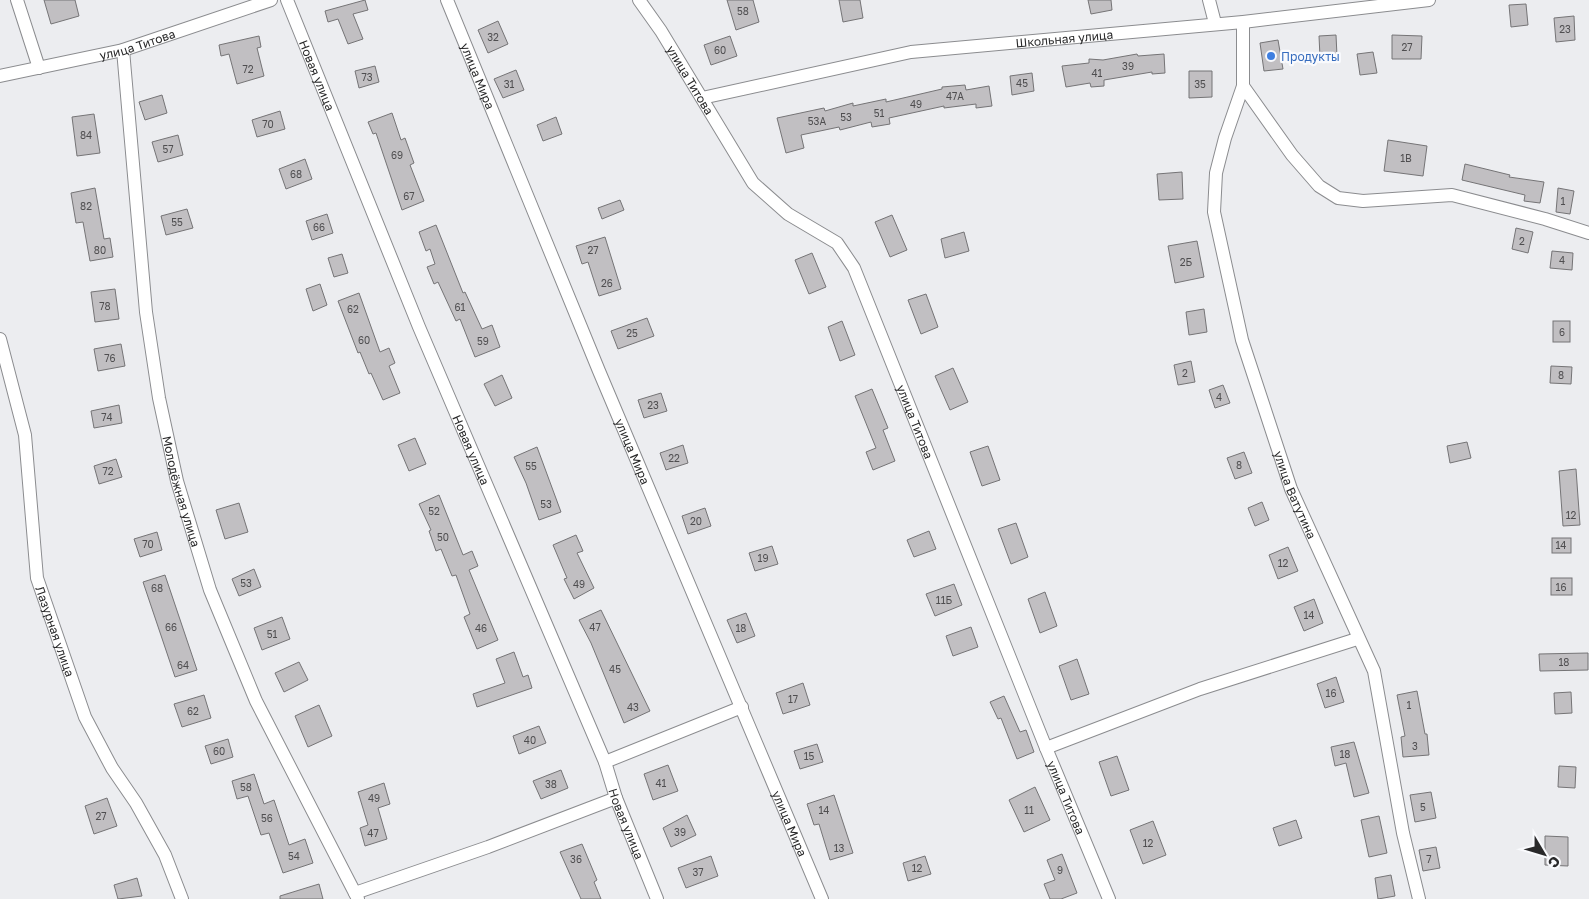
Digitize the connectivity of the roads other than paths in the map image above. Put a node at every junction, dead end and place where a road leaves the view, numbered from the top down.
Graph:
1 (17, 0) edge
2 (271, 0) edge
3 (287, 0) edge
4 (446, 0) edge
5 (639, 0) edge
6 (1209, 0) edge
7 (1429, 0) edge
8 (1243, 22) junction
9 (1215, 23) junction
10 (123, 50) junction
11 (39, 68) junction
12 (0, 76) edge
13 (1243, 86) junction
14 (702, 98) junction
15 (1589, 234) edge
16 (0, 339) edge
17 (1357, 639) junction
18 (742, 706) junction
19 (1046, 748) junction
20 (605, 762) junction
21 (616, 798) junction
22 (356, 896) edge
23 (182, 899) edge
24 (657, 899) edge
25 (822, 899) edge
26 (1109, 899) edge
27 (1419, 899) edge

1 - 11 street
2 - 10 street, улица Титова
3 - 20 street, Новая улица
4 - 18 street, улица Мира
5 - 14 street, улица Титова
6 - 9 street
7 - 8 street, Школьная улица
8 - 9 street, Школьная улица
8 - 13 street
9 - 14 street, Школьная улица
10 - 11 street, улица Титова
10 - 22 street, Молодёжная улица
11 - 12 street, улица Титова
13 - 15 street
13 - 17 street, улица Ватутина
14 - 19 street, улица Титова
16 - 23 street, Лазурная улица
17 - 19 street
17 - 27 street, улица Ватутина
18 - 20 street
18 - 25 street, улица Мира
19 - 26 street, улица Титова
20 - 21 street, Новая улица
21 - 22 street
21 - 24 street, Новая улица

